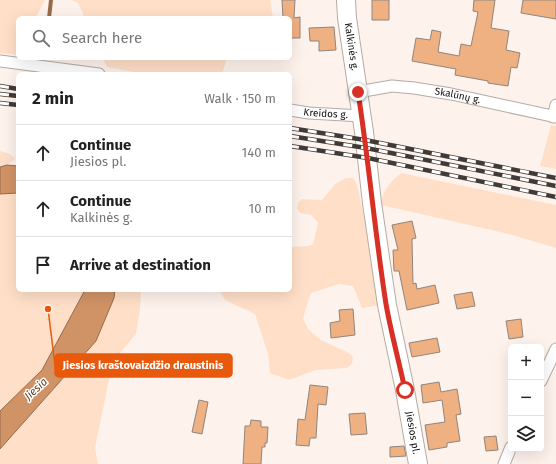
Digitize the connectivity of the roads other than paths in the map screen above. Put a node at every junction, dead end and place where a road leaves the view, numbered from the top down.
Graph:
1 (346, 0) edge
2 (0, 61) edge
3 (83, 72) edge
4 (358, 92) junction
5 (556, 105) edge
6 (292, 110) edge
7 (362, 116) junction
8 (554, 117) edge
9 (556, 349) edge
10 (541, 380) edge
11 (509, 452) edge
12 (418, 464) edge
13 (504, 464) edge

1 - 4 main road, Kalkinės g.
2 - 3 street
4 - 7 main road, Kalkinės g.
4 - 8 street, Skalūnų g.
5 - 8 street
6 - 7 street, Kreidos g.
7 - 12 main road, Jiesios pl.
9 - 10 street
11 - 13 street

